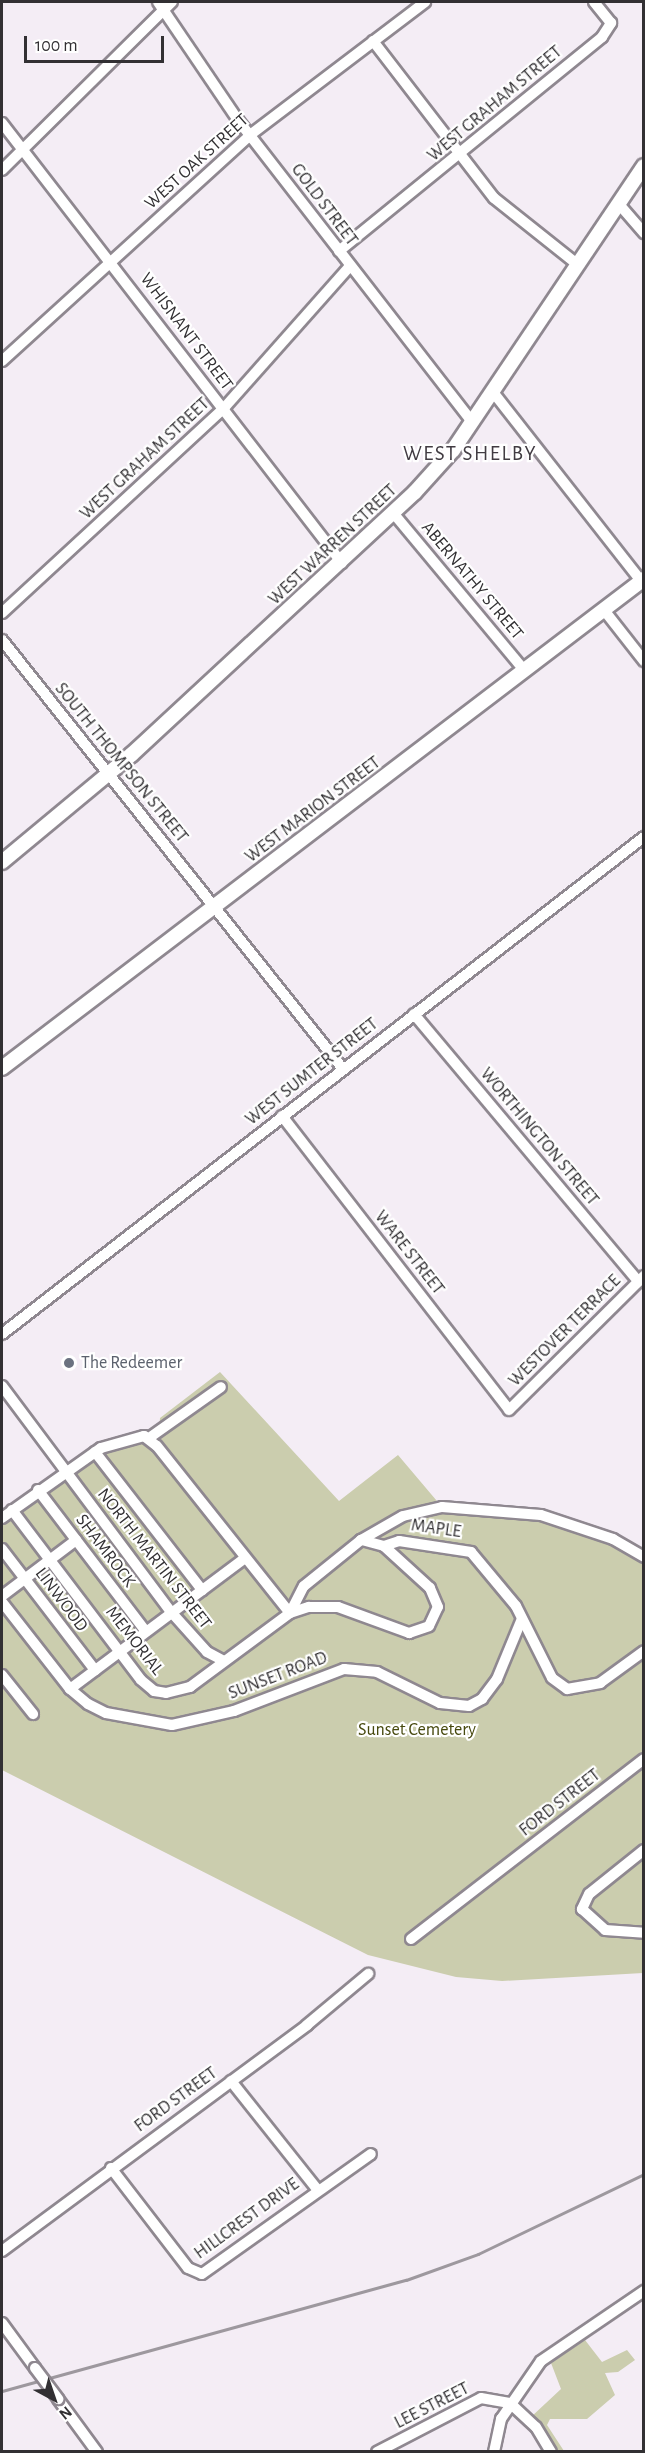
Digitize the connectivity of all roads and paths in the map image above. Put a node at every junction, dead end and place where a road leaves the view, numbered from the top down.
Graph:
1 (172, 2) edge
2 (425, 2) edge
3 (594, 2) edge
4 (160, 6) edge
5 (373, 41) junction
6 (2, 123) edge
7 (250, 135) junction
8 (22, 154) junction
9 (460, 156) junction
10 (644, 166) edge
11 (2, 170) edge
12 (618, 203) junction
13 (644, 233) edge
14 (339, 252) junction
15 (111, 261) junction
16 (577, 264) junction
17 (350, 266) junction
18 (2, 361) edge
19 (492, 392) junction
20 (224, 408) junction
21 (472, 422) junction
22 (394, 514) junction
23 (342, 563) junction
24 (642, 580) edge
25 (604, 610) junction
26 (2, 613) edge
27 (2, 640) edge
28 (644, 661) edge
29 (525, 670) junction
30 (108, 775) junction
31 (644, 837) edge
32 (2, 862) edge
33 (215, 907) junction
34 (414, 1014) junction
35 (2, 1068) edge
36 (343, 1069) junction
37 (282, 1116) junction
38 (641, 1278) edge
39 (2, 1335) edge
40 (2, 1386) edge
41 (221, 1387) dead end
42 (509, 1410) joint
43 (149, 1438) junction
44 (94, 1452) junction
45 (64, 1470) junction
46 (38, 1490) junction
47 (12, 1510) junction
48 (2, 1518) edge
49 (76, 1540) junction
50 (361, 1540) junction
51 (384, 1546) junction
52 (2, 1549) edge
53 (644, 1557) edge
54 (50, 1559) junction
55 (244, 1559) junction
56 (25, 1578) junction
57 (202, 1590) junction
58 (2, 1596) edge
59 (2, 1602) edge
60 (290, 1612) junction
61 (172, 1613) junction
62 (521, 1621) junction
63 (146, 1632) junction
64 (120, 1651) junction
65 (644, 1651) edge
66 (224, 1661) junction
67 (95, 1670) junction
68 (2, 1675) edge
69 (70, 1689) junction
70 (33, 1714) dead end
71 (644, 1759) edge
72 (644, 1850) edge
73 (644, 1933) edge
74 (411, 1939) dead end
75 (368, 1974) dead end
76 (231, 2081) junction
77 (371, 2154) dead end
78 (111, 2168) junction
79 (317, 2189) junction
80 (2, 2251) edge
81 (644, 2291) edge
82 (2, 2324) edge
83 (510, 2403) junction
84 (97, 2451) edge
85 (377, 2451) edge
86 (494, 2451) edge
87 (551, 2451) edge

1 - 4 street
2 - 5 street, WEST OAK STREET
3 - 9 street, WEST GRAHAM STREET
4 - 7 street, GOLD STREET
4 - 8 street
5 - 7 street, WEST OAK STREET
5 - 9 street
6 - 8 street, WHISNANT STREET
7 - 14 street, GOLD STREET
7 - 15 street, WEST OAK STREET
8 - 11 street
8 - 15 street, WHISNANT STREET
9 - 14 street, WEST GRAHAM STREET
9 - 16 street
10 - 12 main road, WEST WARREN STREET
12 - 13 street
12 - 16 main road, WEST WARREN STREET
14 - 17 street, GOLD STREET
15 - 18 street, WEST OAK STREET
15 - 20 street, WHISNANT STREET
16 - 19 main road, WEST WARREN STREET
17 - 20 street, WEST GRAHAM STREET
17 - 21 street, GOLD STREET
19 - 21 main road, WEST WARREN STREET
19 - 24 street
20 - 23 street, WHISNANT STREET
20 - 26 street, WEST GRAHAM STREET
21 - 22 main road, WEST WARREN STREET
22 - 23 main road, WEST WARREN STREET
22 - 29 street, ABERNATHY STREET
23 - 30 main road, WEST WARREN STREET
24 - 25 main road, WEST MARION STREET
25 - 28 street
25 - 29 main road, WEST MARION STREET
27 - 30 street, SOUTH THOMPSON STREET
29 - 33 main road, WEST MARION STREET
30 - 32 main road, WEST WARREN STREET
30 - 33 street, SOUTH THOMPSON STREET
31 - 34 street, WEST SUMTER STREET
33 - 35 main road, WEST MARION STREET
33 - 36 street, SOUTH THOMPSON STREET
34 - 36 street, WEST SUMTER STREET
34 - 38 street, WORTHINGTON STREET
36 - 37 street, WEST SUMTER STREET
37 - 39 street, WEST SUMTER STREET
37 - 42 street, WARE STREET
38 - 42 street, WESTOVER TERRACE
40 - 45 street, NORTH MARTIN STREET
41 - 43 street
43 - 44 street
43 - 55 street
44 - 45 street
44 - 57 street
45 - 46 street
45 - 61 street, NORTH MARTIN STREET
46 - 47 street
46 - 49 street, SHAMROCK
47 - 48 street
47 - 54 street, MEMORIAL
49 - 54 street
49 - 63 street, SHAMROCK
50 - 51 street
50 - 53 street
50 - 60 street
51 - 60 street
51 - 62 street, MAPLE
52 - 56 street, LINWOOD
54 - 56 street
54 - 64 street, MEMORIAL
55 - 57 street
55 - 60 street
56 - 58 street
56 - 67 street, LINWOOD
57 - 61 street
59 - 69 street
60 - 66 street, MEMORIAL
61 - 63 street
61 - 66 street, NORTH MARTIN STREET
62 - 65 street, MAPLE
62 - 69 street, SUNSET ROAD
63 - 64 street
64 - 66 street, MEMORIAL
64 - 67 street
67 - 69 street
68 - 70 street
71 - 74 street, FORD STREET
72 - 73 street
75 - 76 street, FORD STREET
76 - 78 street, FORD STREET
76 - 79 street, HILLCREST DRIVE
77 - 79 street
78 - 79 street, HILLCREST DRIVE
78 - 80 street, FORD STREET
81 - 83 street
82 - 84 street, bridge
83 - 85 street, LEE STREET
83 - 86 street
83 - 87 street

